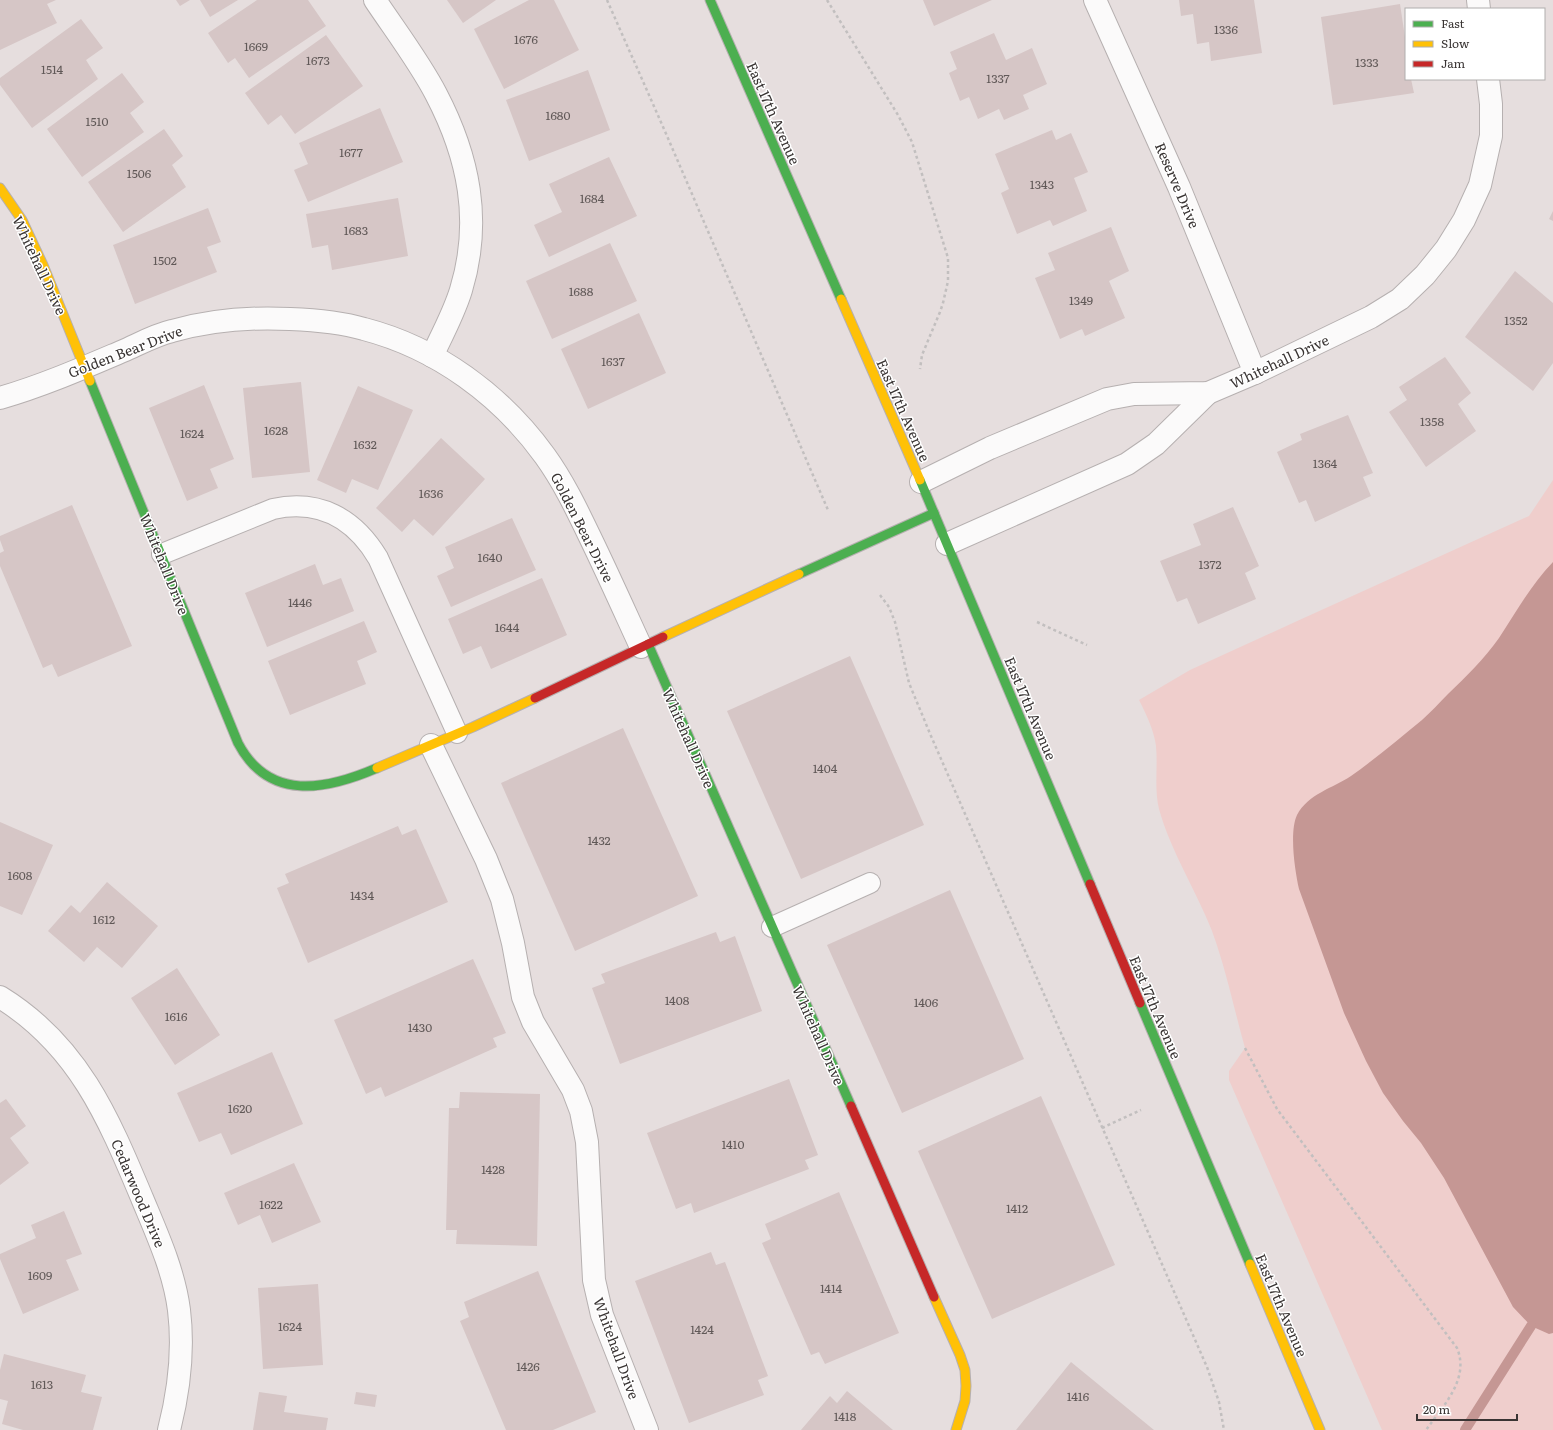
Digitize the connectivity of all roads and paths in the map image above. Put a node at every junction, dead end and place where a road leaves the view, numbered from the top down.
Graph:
1 (375, 0) edge
2 (607, 0) edge
3 (710, 0) edge
4 (827, 0) edge
5 (1095, 0) edge
6 (1488, 80) edge
7 (0, 188) edge
8 (432, 356) junction
9 (84, 367) junction
10 (920, 369) dead end
11 (1255, 373) junction
12 (1208, 393) junction
13 (0, 398) edge
14 (921, 482) junction
15 (828, 510) dead end
16 (934, 513) junction
17 (947, 544) junction
18 (162, 554) junction
19 (880, 595) dead end
20 (1036, 622) dead end
21 (645, 645) junction
22 (1086, 645) dead end
23 (457, 733) junction
24 (431, 745) junction
25 (870, 883) dead end
26 (772, 927) junction
27 (0, 997) edge
28 (1245, 1048) dead end
29 (1141, 1110) dead end
30 (1102, 1128) junction
31 (169, 1430) edge
32 (647, 1430) edge
33 (956, 1430) edge
34 (1224, 1430) edge
35 (1320, 1430) edge
36 (1426, 1430) edge

1 - 8 street
2 - 15 path
3 - 14 street, East 17th Avenue
4 - 10 path
5 - 11 street, Reserve Drive
6 - 11 street, Whitehall Drive
7 - 9 street, Whitehall Drive
8 - 9 street, Golden Bear Drive
8 - 21 street, Golden Bear Drive
9 - 13 street, Golden Bear Drive
9 - 18 street, Whitehall Drive
11 - 12 street, Whitehall Drive
12 - 14 street, Whitehall Drive
12 - 17 street
14 - 16 street, East 17th Avenue
16 - 17 street, East 17th Avenue
16 - 21 street, Whitehall Drive
17 - 35 street, East 17th Avenue
18 - 23 lane
18 - 24 street, Whitehall Drive
19 - 30 path
20 - 22 path
21 - 23 street, Whitehall Drive
21 - 26 street, Whitehall Drive
23 - 24 street, Whitehall Drive
24 - 32 street, Whitehall Drive
25 - 26 lane
26 - 33 street, Whitehall Drive
27 - 31 street, Cedarwood Drive
28 - 36 path
29 - 30 path
30 - 34 path

